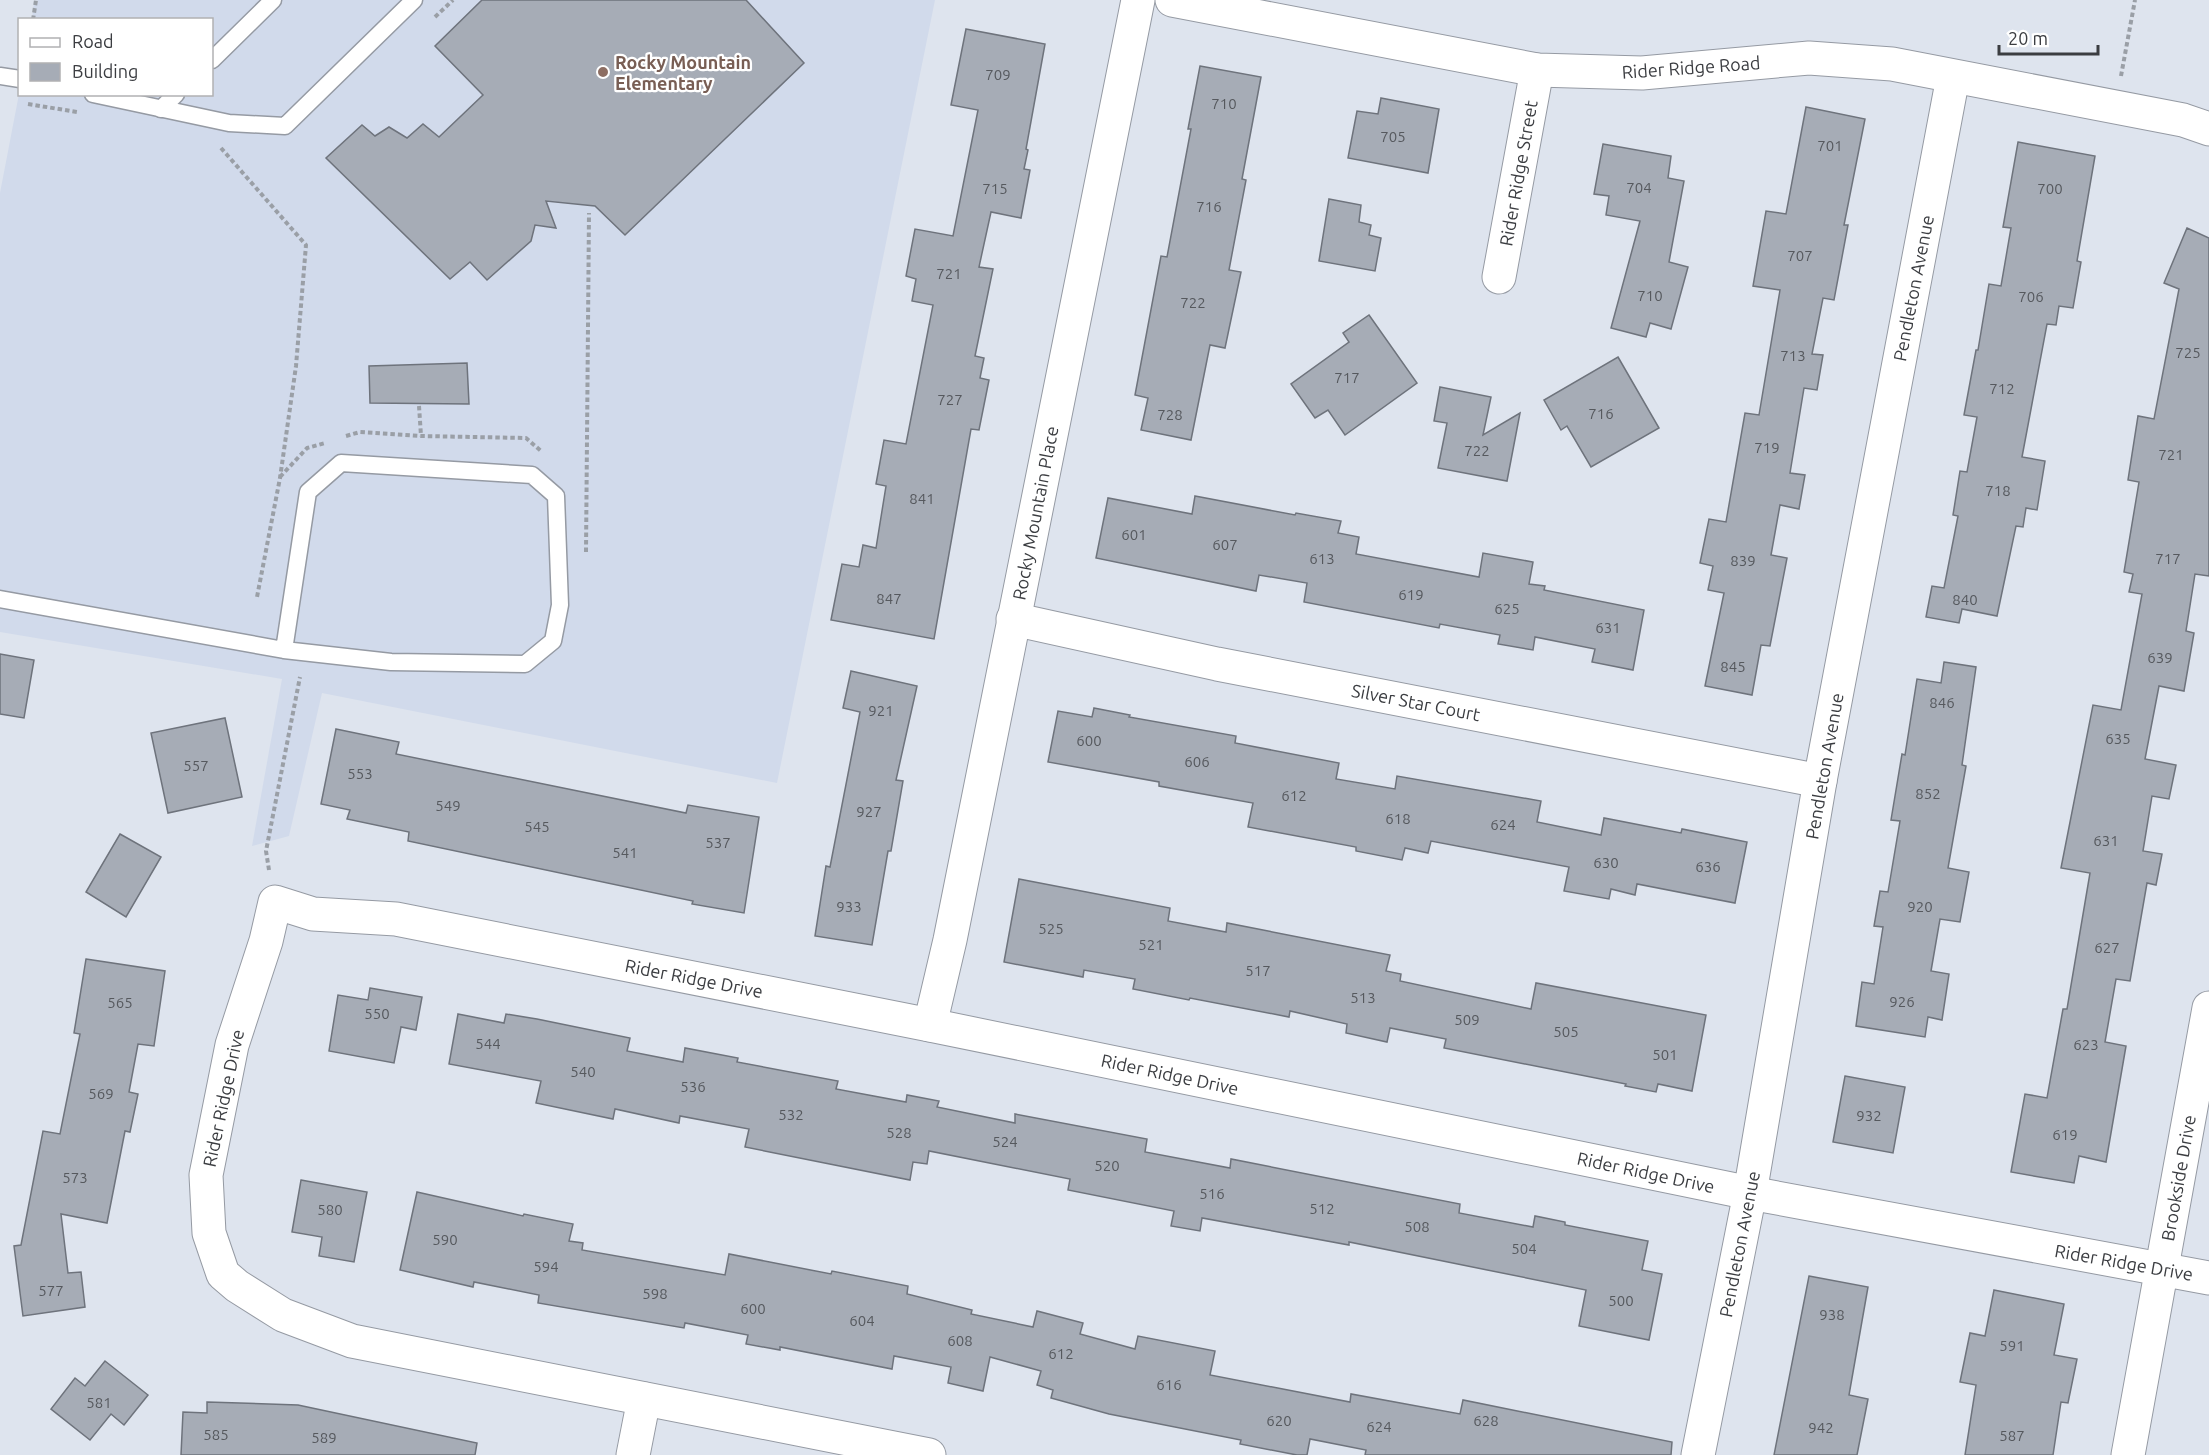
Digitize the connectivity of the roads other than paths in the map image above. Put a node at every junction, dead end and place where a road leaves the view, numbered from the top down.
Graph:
1 (273, 0) edge
2 (414, 0) edge
3 (1137, 0) edge
4 (1172, 0) edge
5 (213, 59) edge
6 (1537, 70) junction
7 (0, 76) edge
8 (1953, 76) junction
9 (18, 79) edge
10 (102, 96) edge
11 (174, 96) edge
12 (161, 109) junction
13 (2209, 129) edge
14 (1499, 277) dead end
15 (0, 599) edge
16 (1013, 619) junction
17 (284, 650) junction
18 (1820, 781) junction
19 (2209, 1008) edge
20 (930, 1025) junction
21 (1750, 1194) junction
22 (2162, 1269) junction
23 (2209, 1278) edge
24 (644, 1399) junction
25 (633, 1455) edge
26 (929, 1455) edge
27 (1698, 1455) edge
28 (2128, 1455) edge

1 - 5 lane
2 - 12 lane
3 - 16 street, Rocky Mountain Place
4 - 6 street, Rider Ridge Road
6 - 8 street, Rider Ridge Road
6 - 14 street, Rider Ridge Street
7 - 9 lane
8 - 13 street, Rider Ridge Road
8 - 18 street, Pendleton Avenue
10 - 12 lane
11 - 12 lane
15 - 17 lane
16 - 18 street, Silver Star Court
16 - 20 street, Rocky Mountain Place
17 - 17 lane
18 - 21 street, Pendleton Avenue
19 - 22 street, Brookside Drive
20 - 21 street, Rider Ridge Drive
20 - 24 street, Rider Ridge Drive
21 - 22 street, Rider Ridge Drive
21 - 27 street, Pendleton Avenue
22 - 23 street, Rider Ridge Drive
22 - 28 street, Brookside Drive
24 - 25 street
24 - 26 street, Rider Ridge Drive

